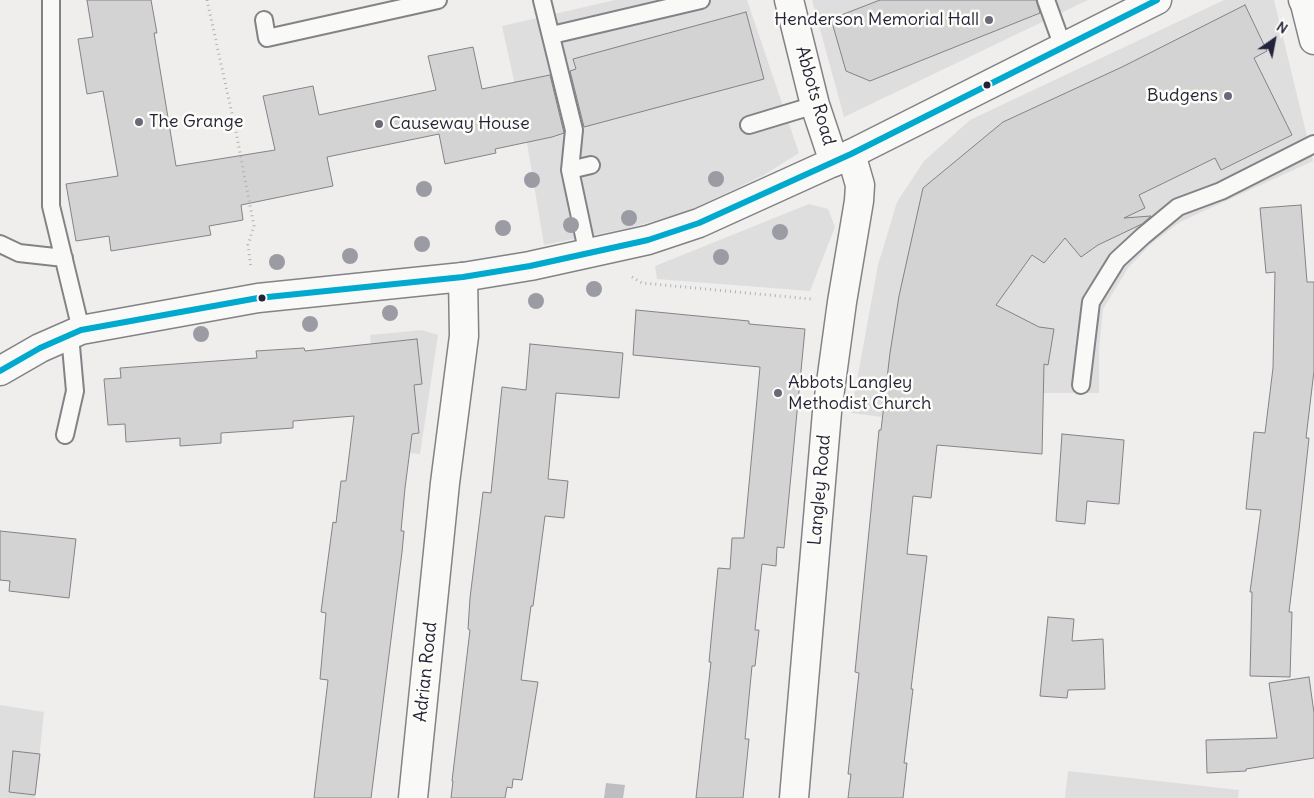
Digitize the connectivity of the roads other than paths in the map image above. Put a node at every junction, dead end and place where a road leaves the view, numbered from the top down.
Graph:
1 (51, 0) edge
2 (438, 0) edge
3 (542, 0) edge
4 (701, 0) edge
5 (789, 0) edge
6 (1046, 0) edge
7 (1157, 0) edge
8 (1303, 0) edge
9 (264, 20) dead end
10 (1313, 32) edge
11 (552, 35) junction
12 (1063, 47) junction
13 (815, 105) junction
14 (749, 125) dead end
15 (1314, 144) edge
16 (842, 158) junction
17 (591, 165) dead end
18 (570, 170) junction
19 (0, 244) edge
20 (588, 254) junction
21 (64, 258) junction
22 (463, 277) junction
23 (75, 332) junction
24 (0, 371) edge
25 (1081, 385) dead end
26 (65, 436) dead end
27 (412, 798) edge
28 (794, 798) edge

1 - 21 lane
2 - 9 lane
3 - 11 lane
4 - 11 lane
5 - 13 street, Abbots Road
6 - 12 lane
7 - 12 street
8 - 10 street
11 - 18 lane
12 - 16 street
13 - 14 lane
13 - 16 street, Abbots Road
15 - 25 lane
16 - 20 street
16 - 28 street, Langley Road
17 - 18 lane
18 - 20 lane
19 - 21 lane
20 - 22 street
21 - 23 lane
22 - 23 street
22 - 27 street, Adrian Road
23 - 24 street
23 - 26 lane

